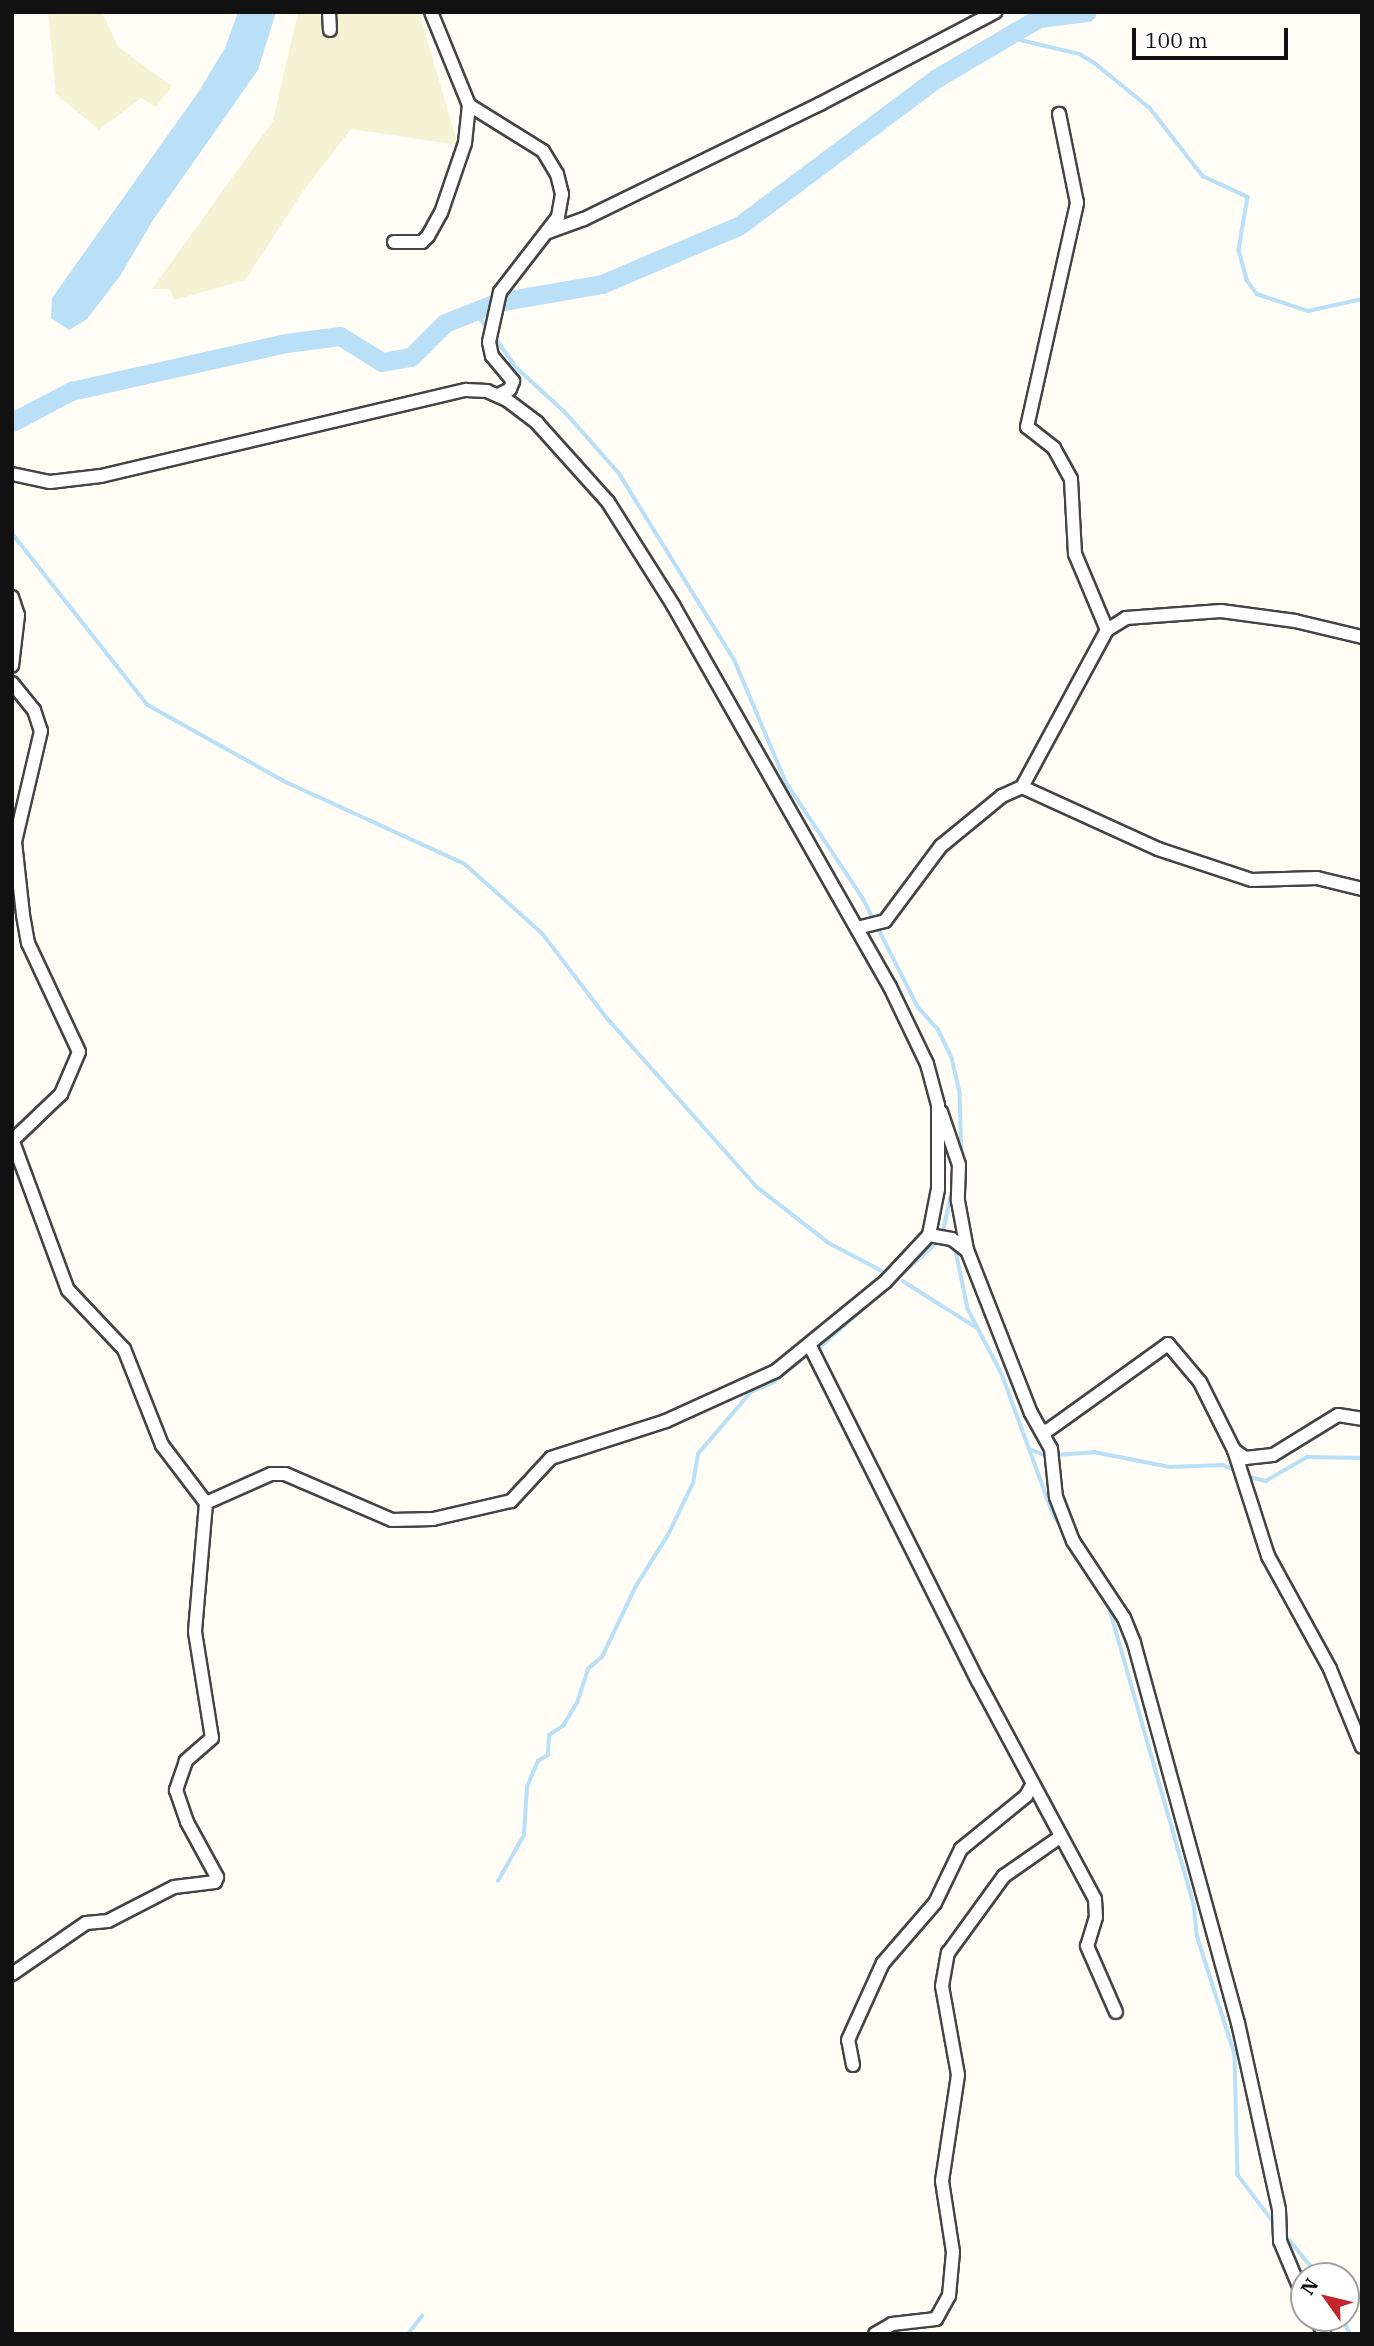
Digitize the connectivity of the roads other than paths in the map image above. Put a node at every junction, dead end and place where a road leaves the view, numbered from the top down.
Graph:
1 (329, 12) edge
2 (431, 12) edge
3 (995, 12) edge
4 (330, 30) dead end
5 (468, 105) junction
6 (1059, 114) dead end
7 (548, 232) junction
8 (394, 242) dead end
9 (498, 395) junction
10 (12, 474) edge
11 (12, 597) edge
12 (1107, 630) junction
13 (1362, 637) edge
14 (12, 666) edge
15 (12, 683) edge
16 (1022, 787) junction
17 (1362, 889) edge
18 (857, 928) junction
19 (938, 1105) junction
20 (13, 1140) edge
21 (929, 1235) junction
22 (967, 1250) junction
23 (810, 1346) junction
24 (1362, 1419) edge
25 (1041, 1430) junction
26 (1234, 1450) junction
27 (205, 1503) junction
28 (1362, 1747) edge
29 (1032, 1785) junction
30 (1060, 1837) junction
31 (12, 1974) edge
32 (1116, 2011) dead end
33 (853, 2065) dead end
34 (1290, 2265) edge
35 (875, 2334) edge

1 - 4 street
2 - 5 street
3 - 7 street
5 - 7 street
5 - 8 street
6 - 12 street
7 - 9 street
9 - 10 street
9 - 18 street
11 - 14 street
12 - 13 street
12 - 16 street
15 - 20 street
16 - 17 street
16 - 18 street
18 - 19 street
19 - 21 street
19 - 22 street
20 - 27 street
21 - 22 street
21 - 23 street
22 - 25 street
23 - 27 street
23 - 29 street
24 - 26 street
25 - 26 street
25 - 34 street
26 - 28 street
27 - 31 street
29 - 30 street
29 - 33 street
30 - 32 street
30 - 35 street

